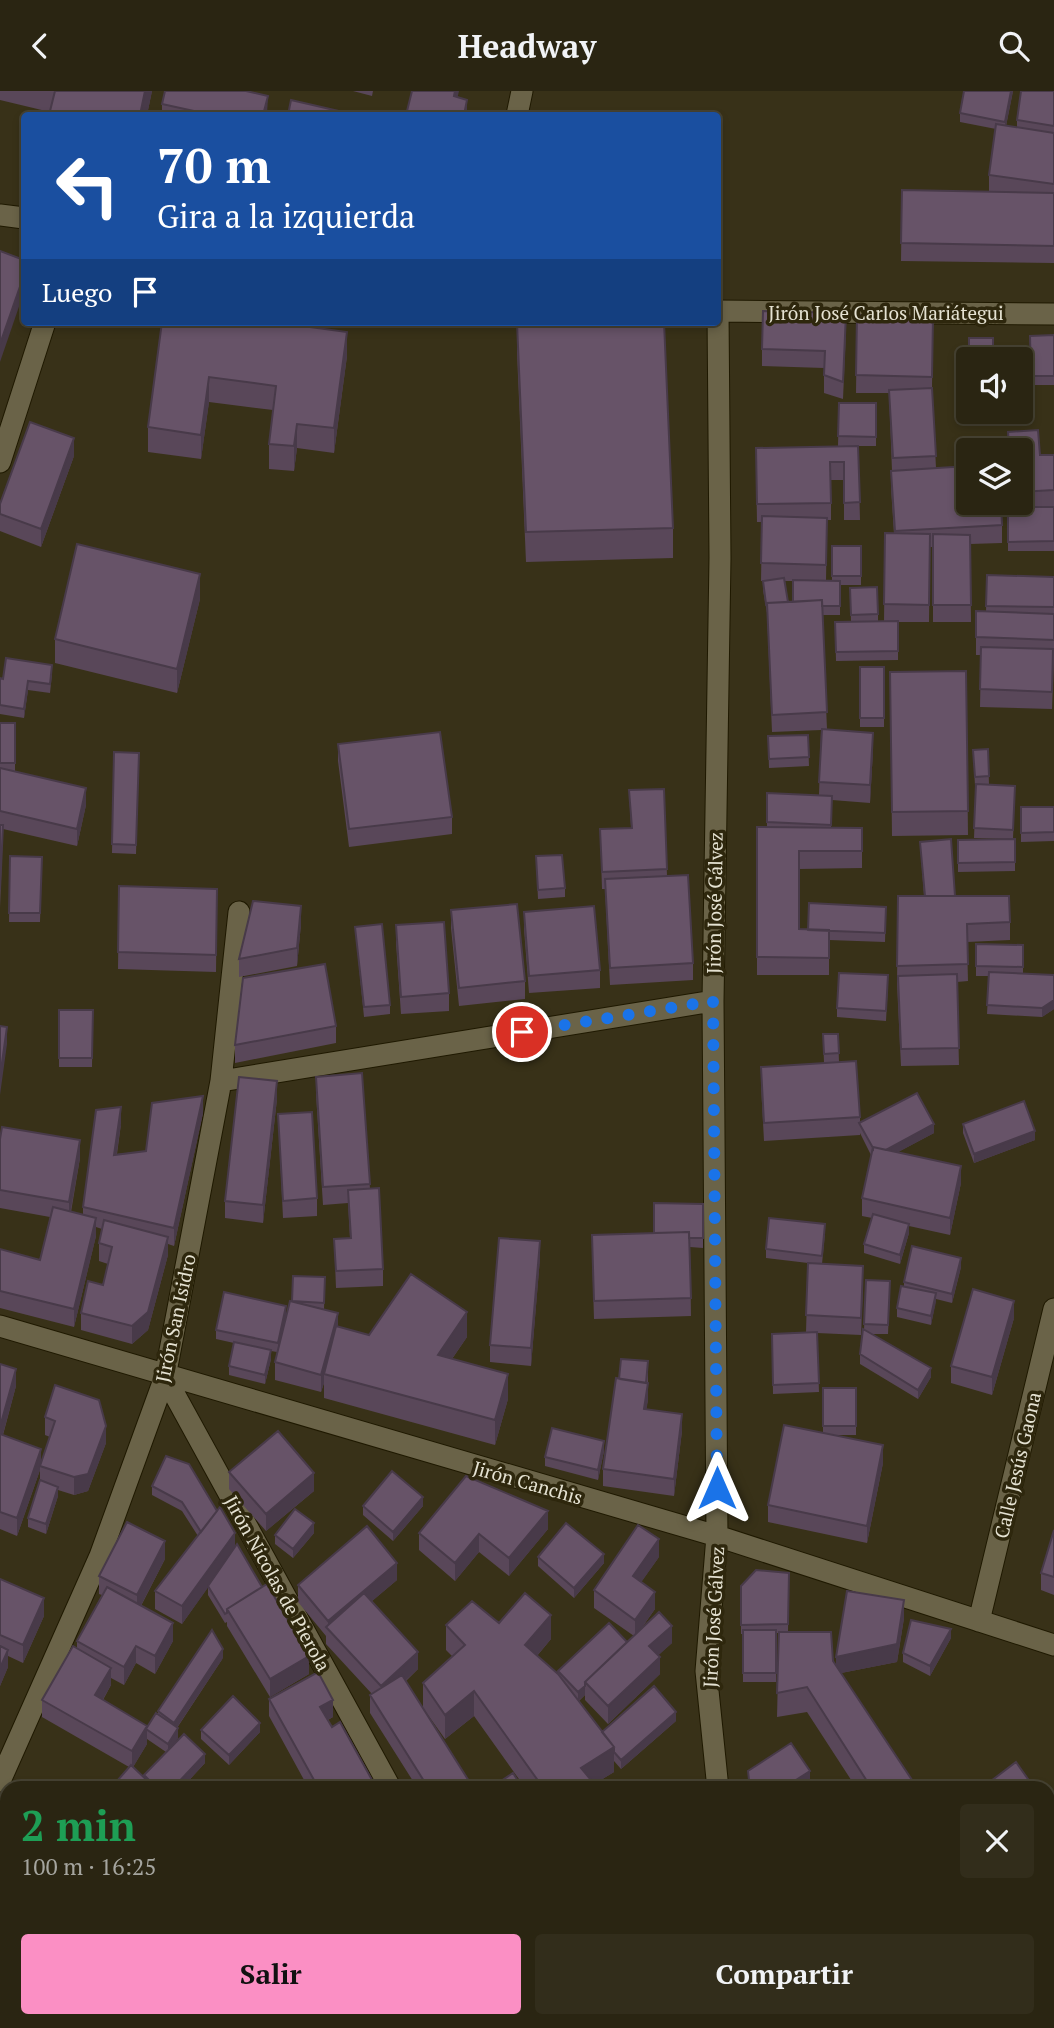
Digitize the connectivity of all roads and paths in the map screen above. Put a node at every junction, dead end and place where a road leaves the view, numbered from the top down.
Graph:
1 (522, 91) edge
2 (518, 112) edge
3 (0, 215) edge
4 (21, 218) edge
5 (721, 311) edge
6 (1054, 314) edge
7 (43, 326) edge
8 (718, 326) edge
9 (0, 462) edge
10 (239, 912) dead end
11 (713, 1001) junction
12 (221, 1081) junction
13 (1054, 1309) edge
14 (0, 1326) edge
15 (165, 1377) junction
16 (717, 1536) junction
17 (979, 1621) junction
18 (1054, 1645) edge
19 (0, 1781) edge
20 (387, 1781) edge
21 (717, 1781) edge

1 - 2 street
3 - 4 street
5 - 6 street, Jirón José Carlos Mariátegui
7 - 9 street
8 - 11 street, Jirón José Gálvez
10 - 12 street, Jirón San Isidro
11 - 12 street
11 - 16 street, Jirón José Gálvez
12 - 15 street, Jirón San Isidro
13 - 17 street, Calle Jesús Gaona
14 - 15 street, Jirón Canchis
15 - 16 street, Jirón Canchis
15 - 19 street, Jirón San Isidro
15 - 20 street, Jirón Nicolas de Pierola
16 - 17 street, Jirón Canchis
16 - 21 street, Jirón José Gálvez
17 - 18 street, Jirón Canchis

